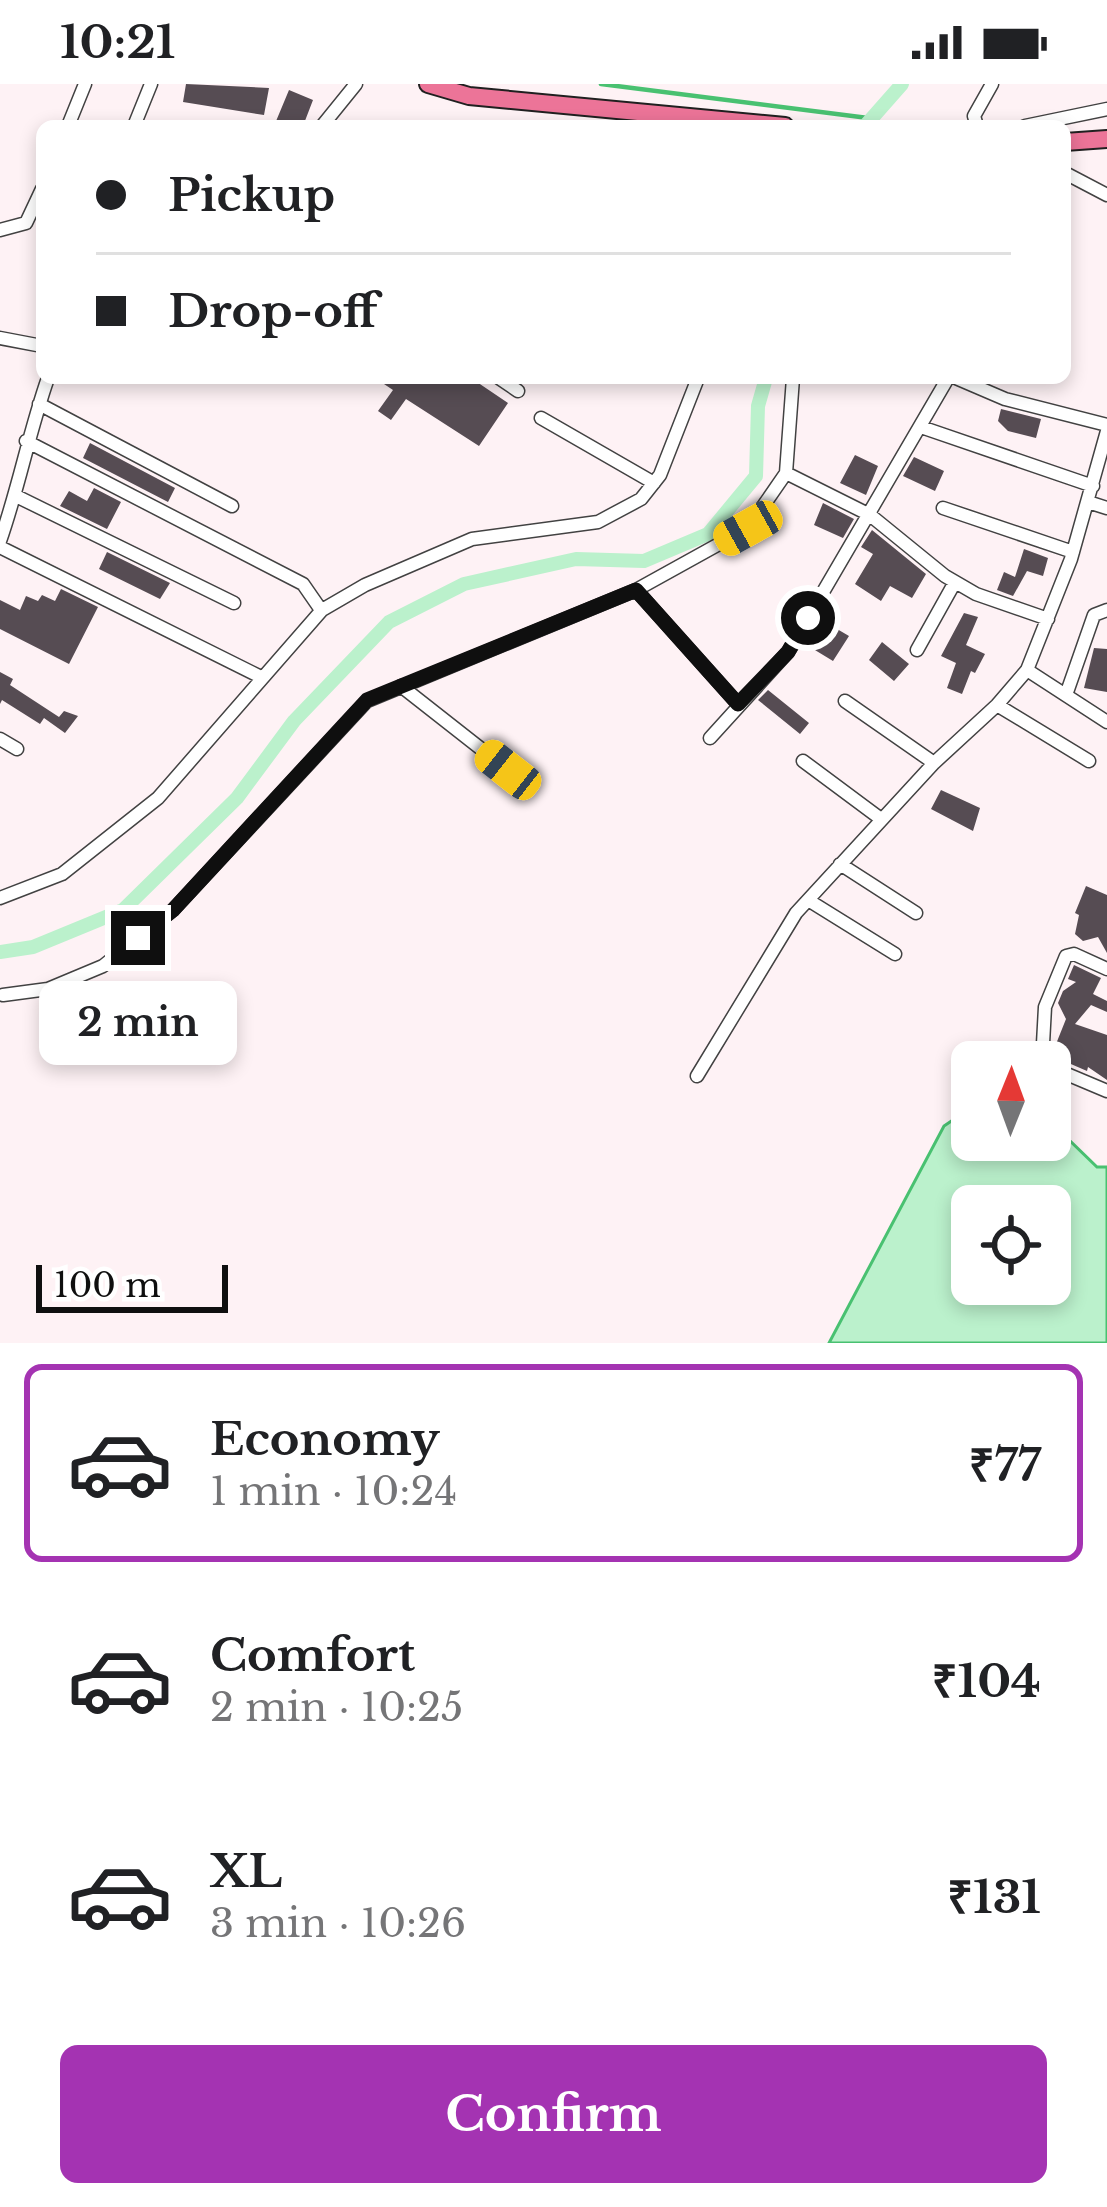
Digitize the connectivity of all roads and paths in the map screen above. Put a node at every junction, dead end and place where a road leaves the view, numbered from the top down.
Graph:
1 (85, 84) edge
2 (151, 84) edge
3 (356, 84) edge
4 (428, 84) edge
5 (992, 84) edge
6 (471, 90) edge
7 (1107, 109) edge
8 (70, 120) edge
9 (136, 120) edge
10 (327, 120) edge
11 (733, 120) edge
12 (975, 120) edge
13 (1054, 120) edge
14 (1107, 139) edge
15 (1071, 142) edge
16 (1071, 178) edge
17 (1107, 194) edge
18 (36, 202) edge
19 (0, 230) edge
20 (0, 338) edge
21 (36, 345) edge
22 (46, 384) edge
23 (508, 384) edge
24 (695, 384) edge
25 (793, 384) edge
26 (948, 384) edge
27 (967, 384) edge
28 (518, 391) dead end
29 (39, 404) junction
30 (541, 418) dead end
31 (921, 427) junction
32 (1107, 428) edge
33 (26, 441) junction
34 (786, 472) junction
35 (654, 483) junction
36 (1093, 486) junction
37 (16, 496) junction
38 (1088, 502) junction
39 (232, 506) dead end
40 (943, 508) dead end
41 (1107, 508) edge
42 (869, 515) junction
43 (0, 544) edge
44 (1073, 552) junction
45 (955, 581) junction
46 (636, 590) junction
47 (234, 603) dead end
48 (321, 610) junction
49 (1107, 610) edge
50 (1048, 619) junction
51 (916, 650) dead end
52 (1027, 670) junction
53 (261, 677) junction
54 (401, 686) junction
55 (1066, 695) junction
56 (845, 701) dead end
57 (738, 704) junction
58 (997, 705) junction
59 (1107, 722) edge
60 (710, 738) dead end
61 (0, 740) edge
62 (17, 749) dead end
63 (803, 761) dead end
64 (1089, 761) dead end
65 (934, 763) junction
66 (508, 770) dead end
67 (881, 819) junction
68 (839, 864) junction
69 (0, 898) edge
70 (808, 900) junction
71 (916, 913) dead end
72 (895, 954) dead end
73 (1107, 969) edge
74 (3, 995) edge
75 (1043, 1041) edge
76 (1071, 1075) edge
77 (697, 1076) dead end
78 (1107, 1090) edge

1 - 8 street
2 - 9 street
3 - 10 street
4 - 6 main road
5 - 12 street
6 - 11 main road
7 - 13 street
14 - 15 main road
16 - 17 street
18 - 19 street
20 - 21 street
22 - 29 street
23 - 28 street
24 - 35 street
25 - 34 street
26 - 31 street
27 - 32 street
29 - 33 street
29 - 39 street
30 - 35 street
31 - 36 street
31 - 42 street
32 - 36 street
33 - 37 street
33 - 48 street
34 - 42 street
34 - 46 street
35 - 48 street
36 - 38 street
37 - 43 street
37 - 47 street
38 - 41 street
38 - 44 street
40 - 44 street
42 - 45 street
42 - 57 street
43 - 53 street
44 - 50 street
45 - 50 street
45 - 51 street
46 - 54 street
46 - 57 street
48 - 53 street
49 - 55 street
50 - 52 street
52 - 55 street
52 - 58 street
53 - 69 street
54 - 66 street
54 - 74 street
55 - 59 street
56 - 65 street
57 - 60 street
58 - 64 street
58 - 65 street
61 - 62 street
63 - 67 street
65 - 67 street
67 - 68 street
68 - 70 street
68 - 71 street
70 - 72 street
70 - 77 street
73 - 75 street
76 - 78 street

